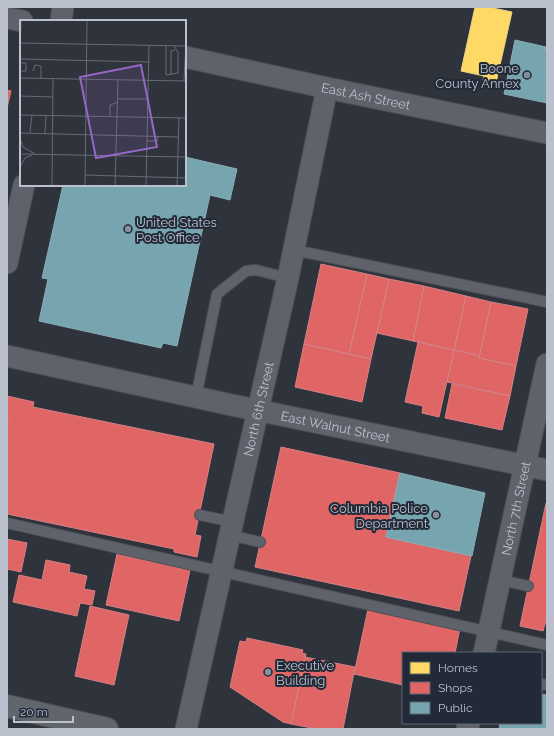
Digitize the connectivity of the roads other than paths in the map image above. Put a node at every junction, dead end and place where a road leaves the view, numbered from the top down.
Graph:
1 (63, 7) edge
2 (7, 18) edge
3 (60, 20) edge
4 (20, 21) edge
5 (186, 57) edge
6 (327, 88) junction
7 (547, 133) edge
8 (24, 186) edge
9 (294, 250) junction
10 (7, 263) edge
11 (288, 278) junction
12 (547, 302) edge
13 (7, 356) edge
14 (547, 364) edge
15 (196, 397) junction
16 (258, 410) junction
17 (525, 465) junction
18 (547, 470) edge
19 (200, 515) dead end
20 (7, 523) edge
21 (231, 528) junction
22 (260, 542) dead end
23 (222, 571) junction
24 (500, 580) junction
25 (528, 586) dead end
26 (488, 632) junction
27 (547, 645) edge
28 (484, 652) edge
29 (7, 706) edge
30 (107, 729) edge
31 (186, 729) edge

1 - 3 street
2 - 4 street
5 - 6 street, East Ash Street
6 - 7 street, East Ash Street
6 - 9 street, North 6th Street
8 - 10 street
9 - 11 street, North 6th Street
9 - 12 lane
11 - 15 lane
11 - 16 street, North 6th Street
13 - 15 street, East Walnut Street
14 - 17 street, North 7th Street
15 - 16 street, East Walnut Street
16 - 17 street, East Walnut Street
16 - 21 street, North 6th Street
17 - 18 street, East Walnut Street
17 - 24 street, North 7th Street
19 - 21 lane
20 - 23 lane
21 - 22 lane
21 - 23 street, North 6th Street
23 - 26 lane
23 - 31 street, North 6th Street
24 - 25 lane
24 - 26 street, North 7th Street
26 - 27 lane
26 - 28 street, North 7th Street
29 - 30 main road

